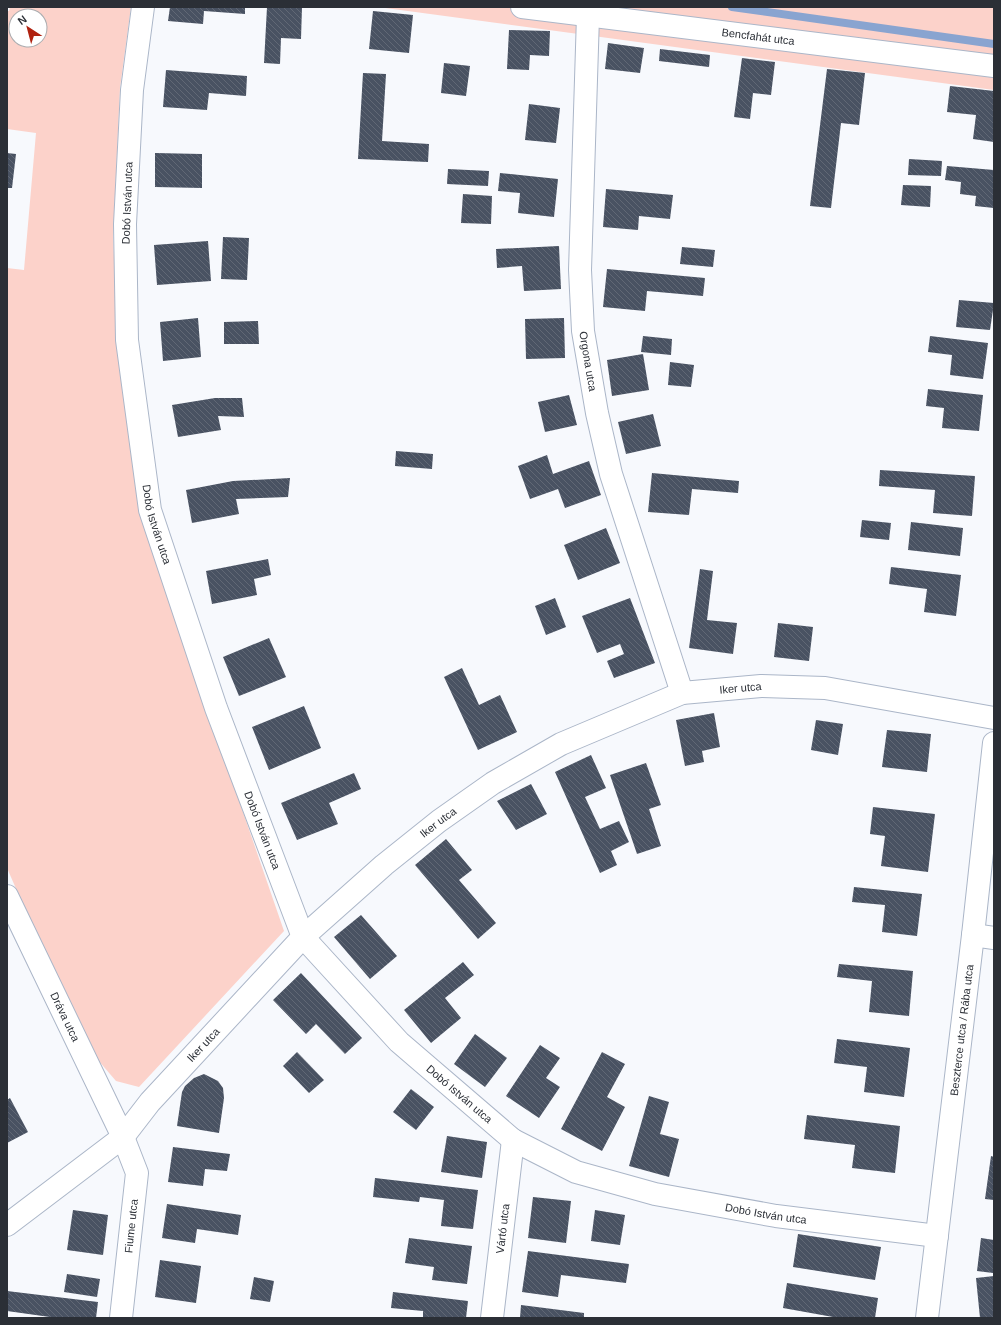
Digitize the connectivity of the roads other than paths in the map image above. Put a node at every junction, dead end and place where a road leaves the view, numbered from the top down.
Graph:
1 (143, 7) edge
2 (522, 7) edge
3 (589, 11) edge
4 (994, 66) edge
5 (682, 693) junction
6 (994, 718) edge
7 (994, 742) edge
8 (7, 896) edge
9 (984, 936) edge
10 (303, 937) junction
11 (123, 1137) junction
12 (513, 1140) junction
13 (7, 1225) edge
14 (937, 1236) junction
15 (121, 1318) edge
16 (492, 1318) edge
17 (927, 1318) edge

1 - 10 street, Dobó István utca
2 - 3 street, Bencfahát utca
3 - 4 street, Bencfahát utca
3 - 5 street, Orgona utca
5 - 6 street, Iker utca
5 - 10 street, Iker utca
7 - 9 street, Beszterce utca / Rába utca
8 - 11 street, Dráva utca
9 - 14 street, Beszterce utca / Rába utca
10 - 11 street, Iker utca
10 - 12 street, Dobó István utca
11 - 13 street, Iker utca
11 - 15 street, Fiume utca
12 - 14 street, Dobó István utca
12 - 16 street, Vártó utca
14 - 17 street, Beszterce utca / Rába utca

